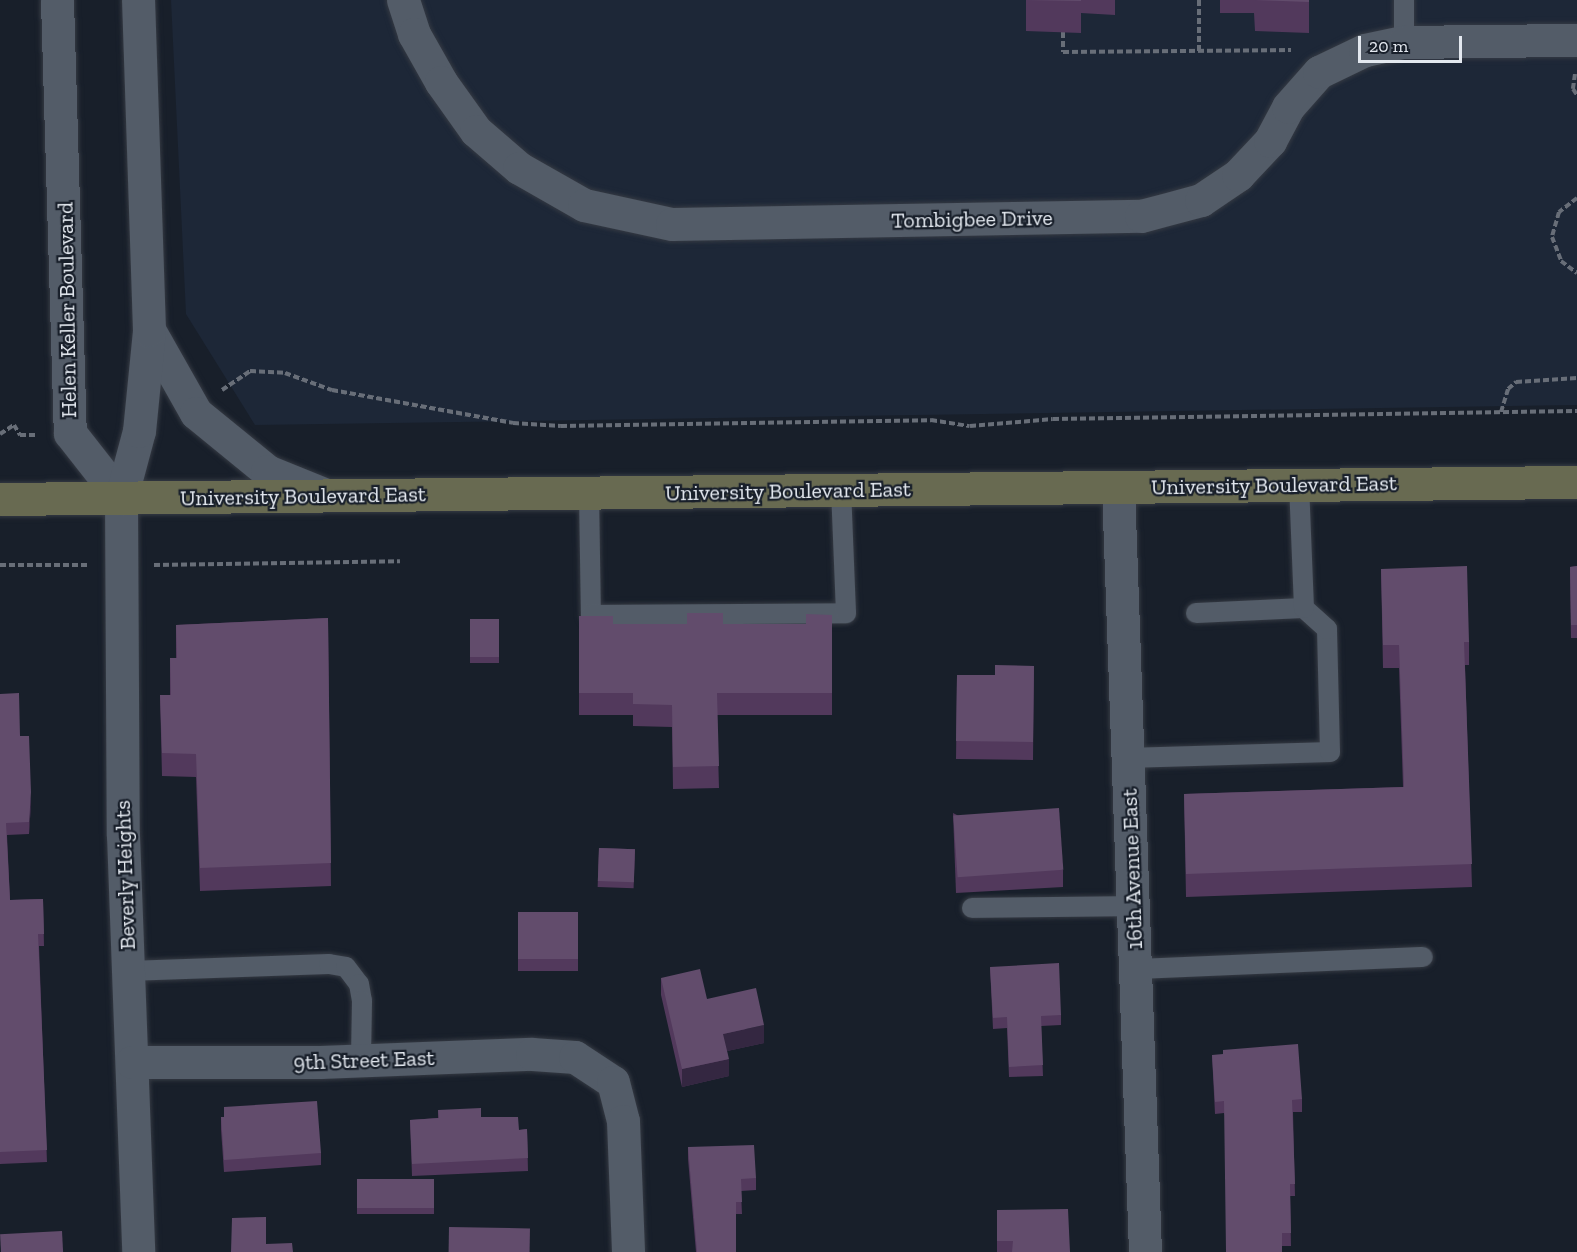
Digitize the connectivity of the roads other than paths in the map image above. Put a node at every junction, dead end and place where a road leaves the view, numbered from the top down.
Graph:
1 (57, 0) edge
2 (138, 0) edge
3 (404, 0) edge
4 (1404, 0) edge
5 (1577, 40) edge
6 (1404, 42) junction
7 (149, 330) junction
8 (1577, 482) edge
9 (1299, 484) junction
10 (1118, 487) junction
11 (841, 490) junction
12 (589, 493) junction
13 (326, 495) junction
14 (121, 498) junction
15 (0, 499) edge
16 (1304, 608) junction
17 (1196, 613) dead end
18 (1128, 758) junction
19 (1134, 906) junction
20 (972, 908) dead end
21 (1423, 957) dead end
22 (1136, 969) junction
23 (128, 970) junction
24 (361, 1060) junction
25 (132, 1062) junction
26 (138, 1252) edge
27 (628, 1252) edge
28 (1145, 1252) edge

1 - 14 street, Helen Keller Boulevard
2 - 7 street
3 - 6 street, Tombigbee Drive
4 - 6 lane
5 - 6 street, Tombigbee Drive
7 - 13 street
7 - 14 street
8 - 9 main road, University Boulevard East
9 - 10 main road, University Boulevard East
9 - 16 lane
10 - 11 main road, University Boulevard East
10 - 18 street, 16th Avenue East
11 - 12 main road, University Boulevard East
11 - 12 lane
12 - 13 main road, University Boulevard East
13 - 14 main road, University Boulevard East
14 - 15 main road, University Boulevard East
14 - 23 street, Beverly Heights
16 - 17 lane
16 - 18 lane
18 - 19 street, 16th Avenue East
19 - 20 lane
19 - 22 street, 16th Avenue East
21 - 22 lane
22 - 28 street, 16th Avenue East
23 - 24 lane
23 - 25 street, Beverly Heights
24 - 25 street, 9th Street East
24 - 27 street, 9th Street East
25 - 26 street, Beverly Heights

